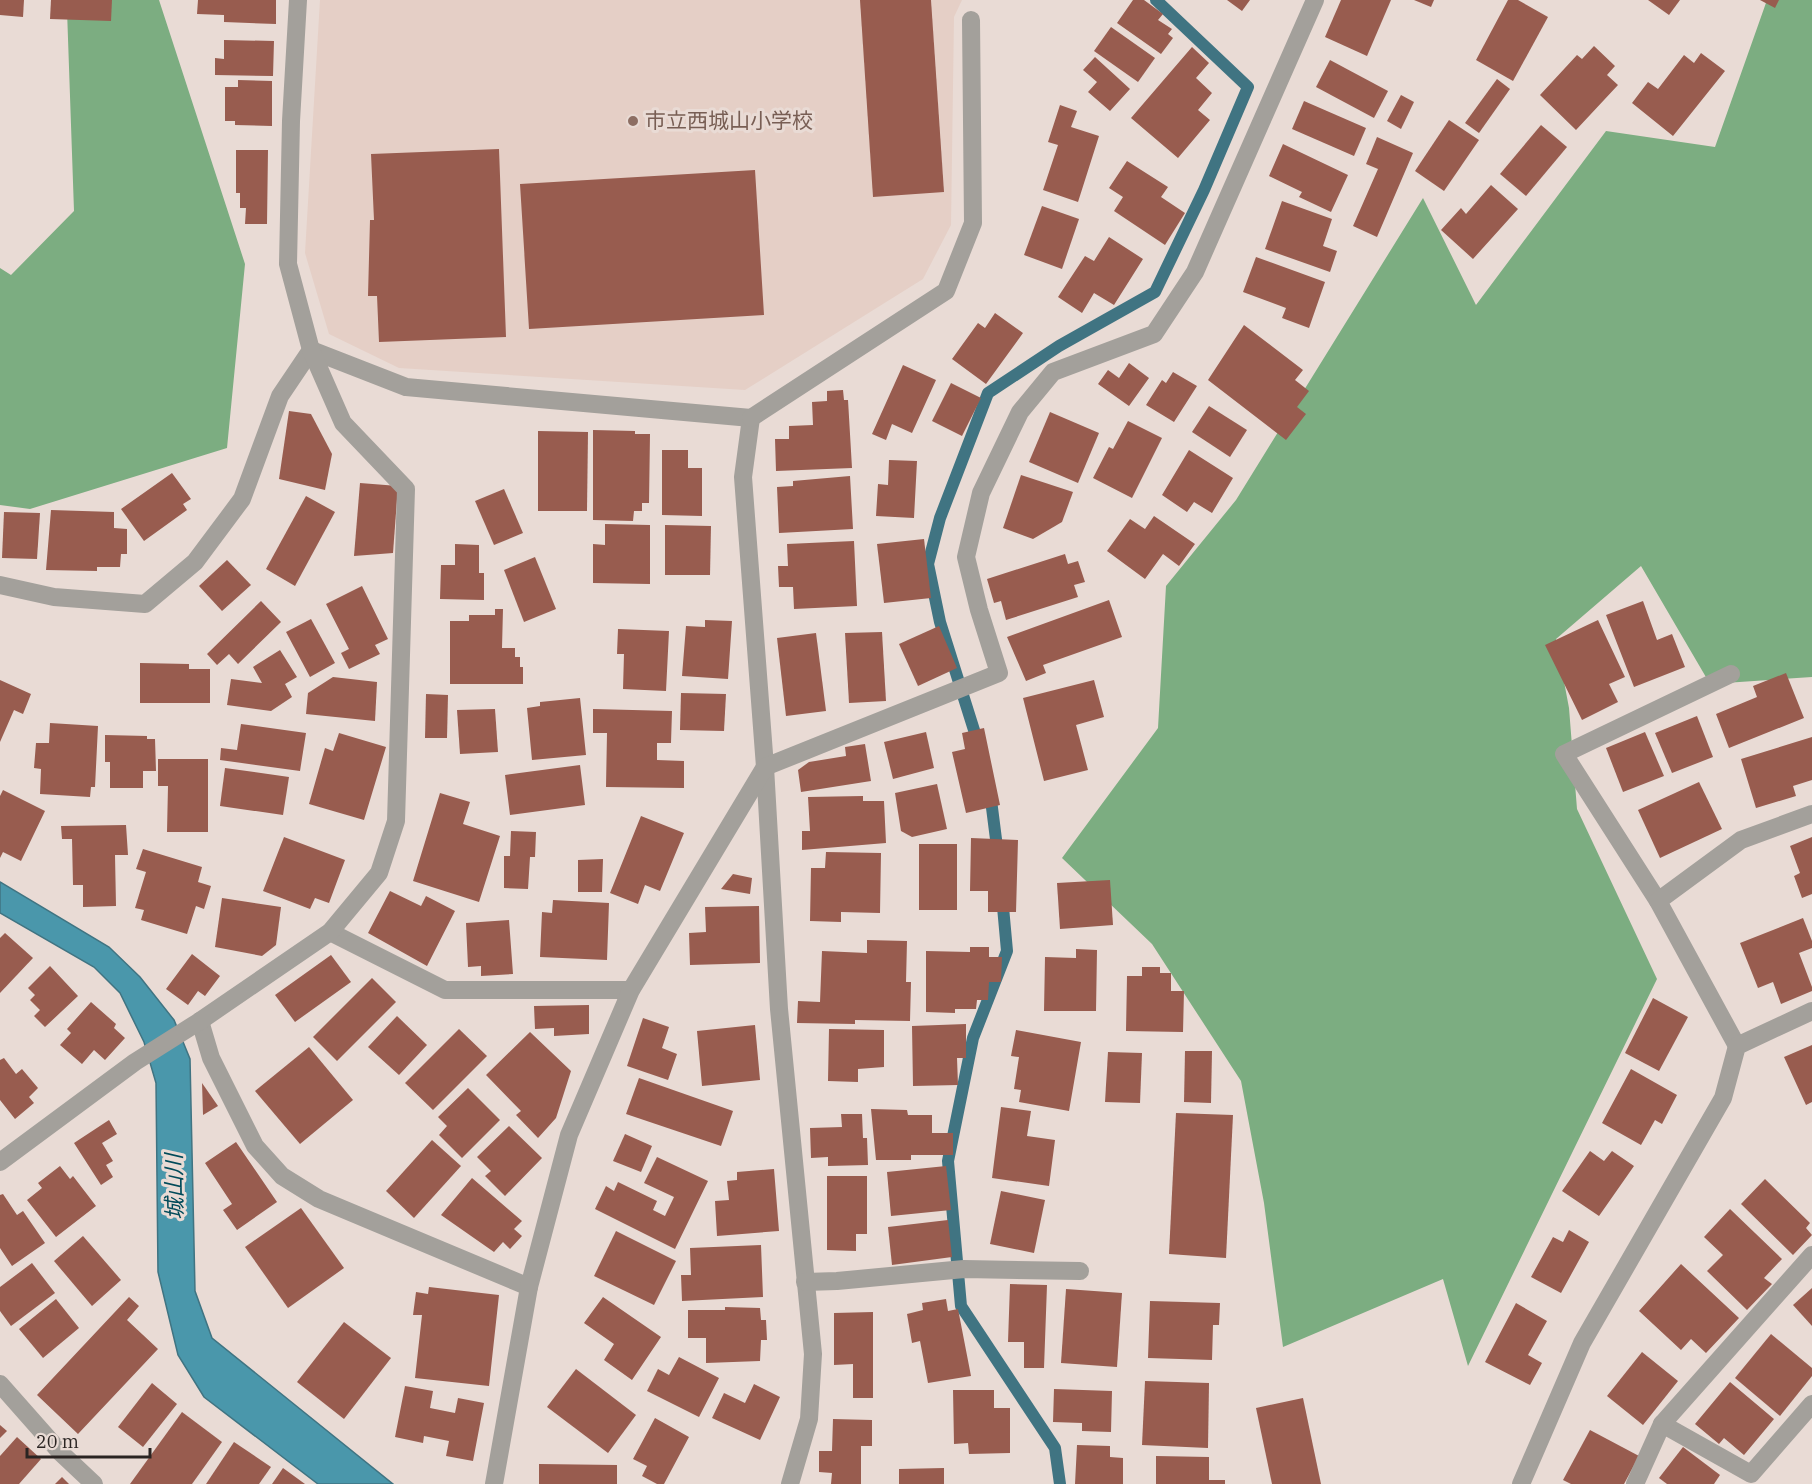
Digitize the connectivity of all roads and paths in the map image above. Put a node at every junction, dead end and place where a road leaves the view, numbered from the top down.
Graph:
1 (298, 0) edge
2 (1315, 0) edge
3 (971, 21) dead end
4 (310, 350) junction
5 (751, 418) junction
6 (0, 585) edge
7 (1731, 674) dead end
8 (765, 767) junction
9 (1812, 814) edge
10 (1658, 901) junction
11 (330, 932) junction
12 (631, 990) junction
13 (1812, 1011) edge
14 (194, 1024) junction
15 (1737, 1046) junction
16 (0, 1162) edge
17 (1812, 1255) edge
18 (1080, 1271) dead end
19 (805, 1282) junction
20 (530, 1287) junction
21 (0, 1384) edge
22 (1812, 1404) edge
23 (1662, 1424) junction
24 (94, 1484) edge
25 (494, 1484) edge
26 (790, 1484) edge
27 (1521, 1484) edge
28 (1635, 1484) edge

1 - 4 street
2 - 8 street
3 - 5 street
4 - 5 street
4 - 6 street
4 - 11 street
5 - 8 street
7 - 10 street
8 - 12 street
8 - 19 street
9 - 10 street
10 - 15 street
11 - 12 street
11 - 14 street
12 - 20 street
13 - 15 street
14 - 16 street
14 - 20 street
15 - 27 street
17 - 23 street
18 - 19 street
19 - 26 street
20 - 25 street
21 - 24 street
22 - 23 street
23 - 28 street

